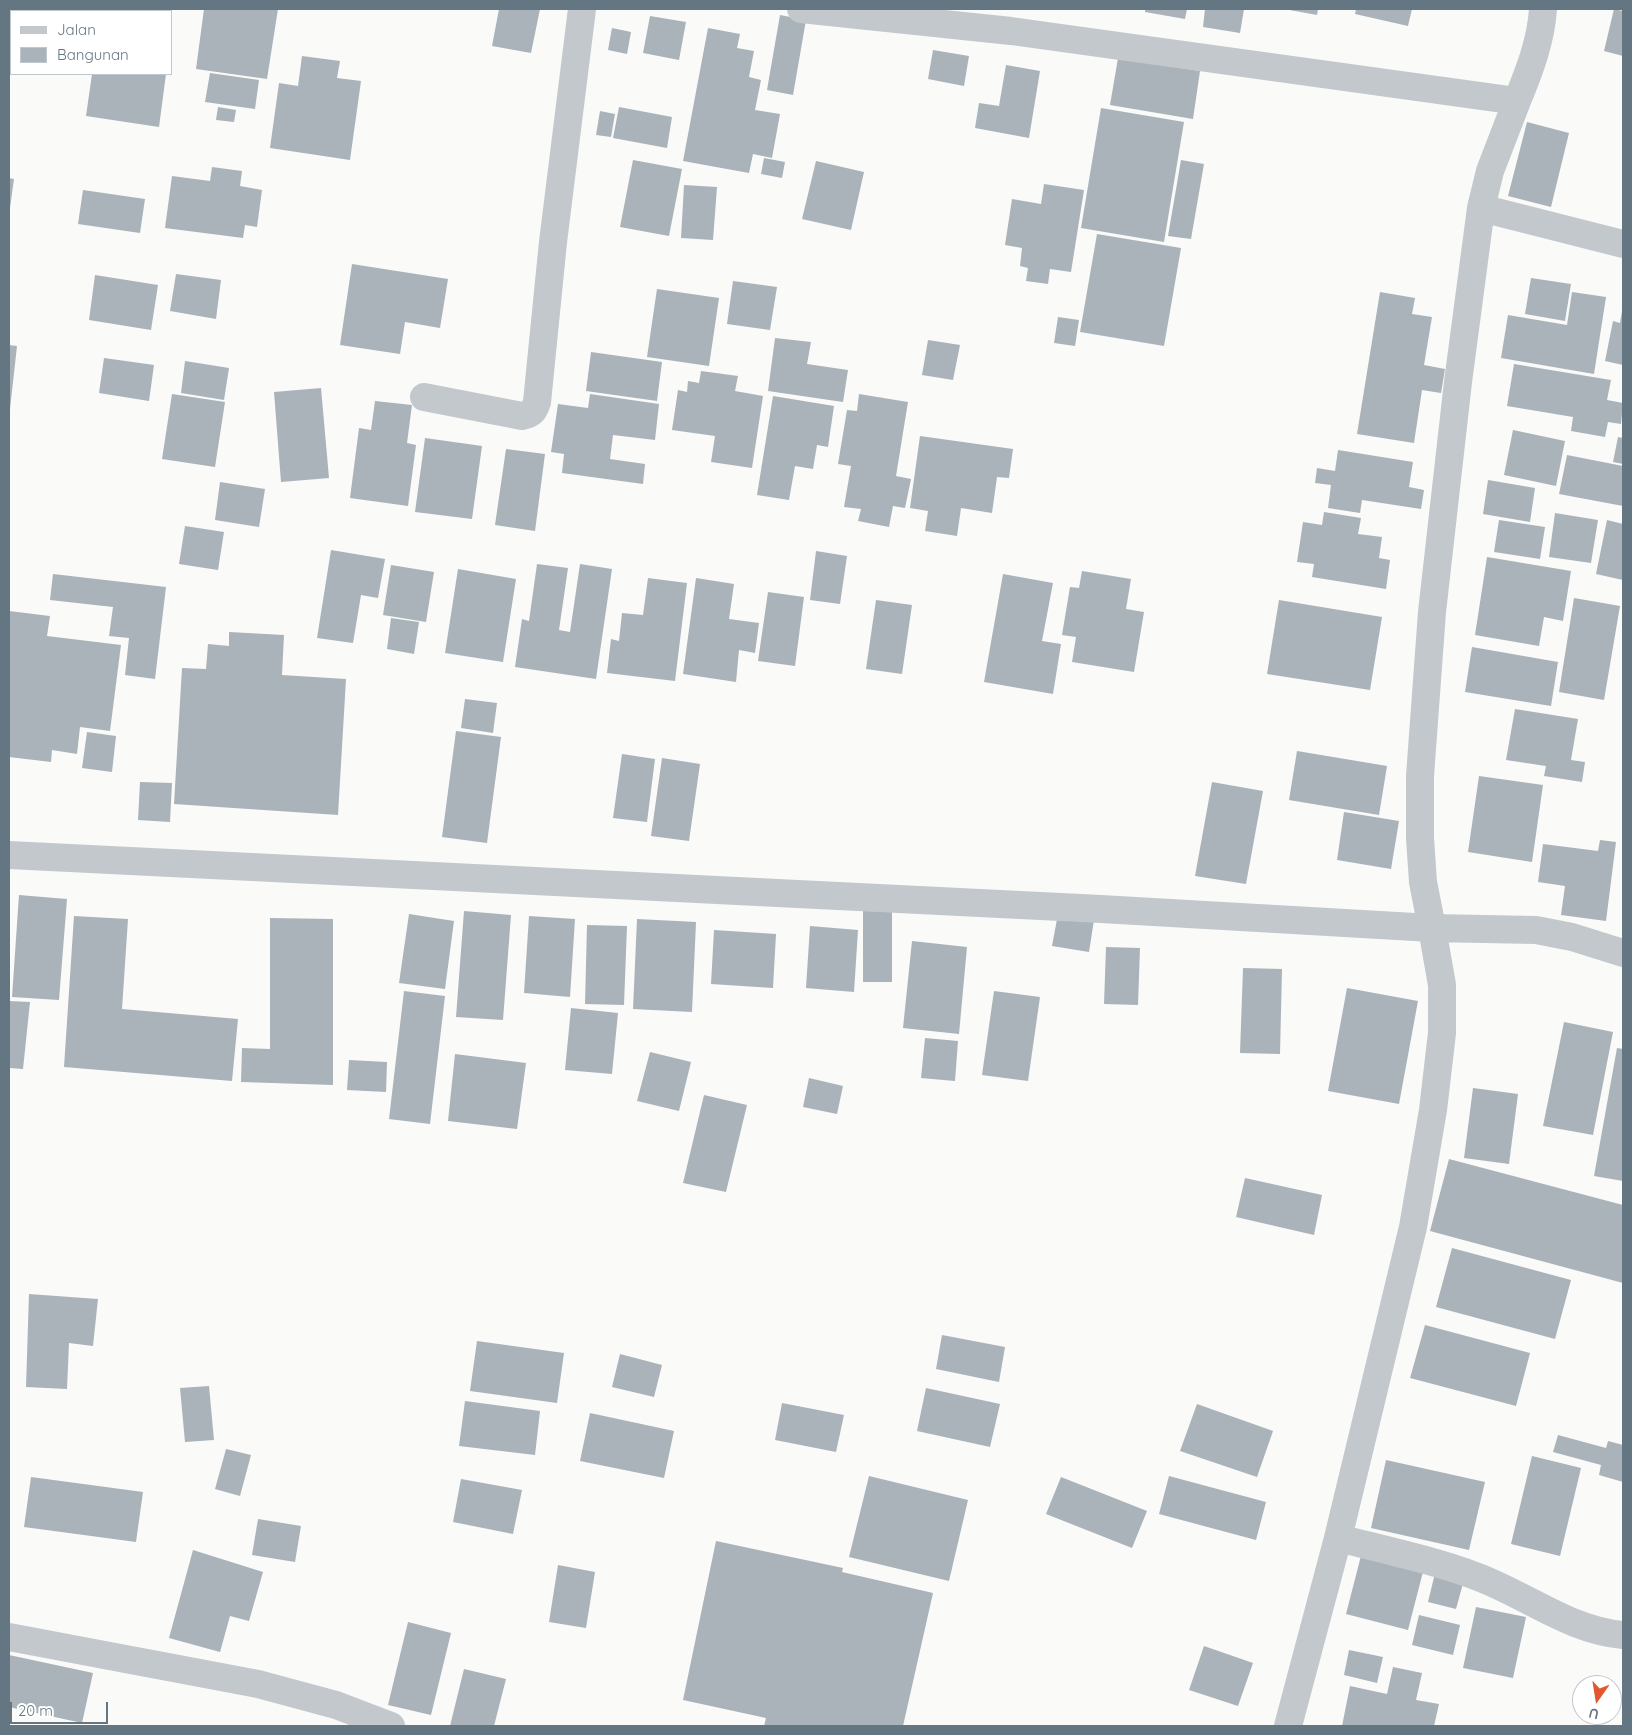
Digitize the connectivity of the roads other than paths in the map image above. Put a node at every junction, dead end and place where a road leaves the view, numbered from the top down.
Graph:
1 (582, 9) edge
2 (801, 9) edge
3 (1543, 9) edge
4 (1517, 102) junction
5 (1481, 208) junction
6 (1623, 244) edge
7 (424, 397) dead end
8 (9, 855) edge
9 (1432, 928) junction
10 (1623, 953) edge
11 (1338, 1538) junction
12 (1623, 1635) edge
13 (9, 1637) edge
14 (391, 1726) edge
15 (1288, 1726) edge

1 - 7 street
2 - 4 street
3 - 4 street
4 - 5 street
5 - 6 street
5 - 9 street
8 - 9 street
9 - 10 street
9 - 11 street
11 - 12 street
11 - 15 street
13 - 14 street

